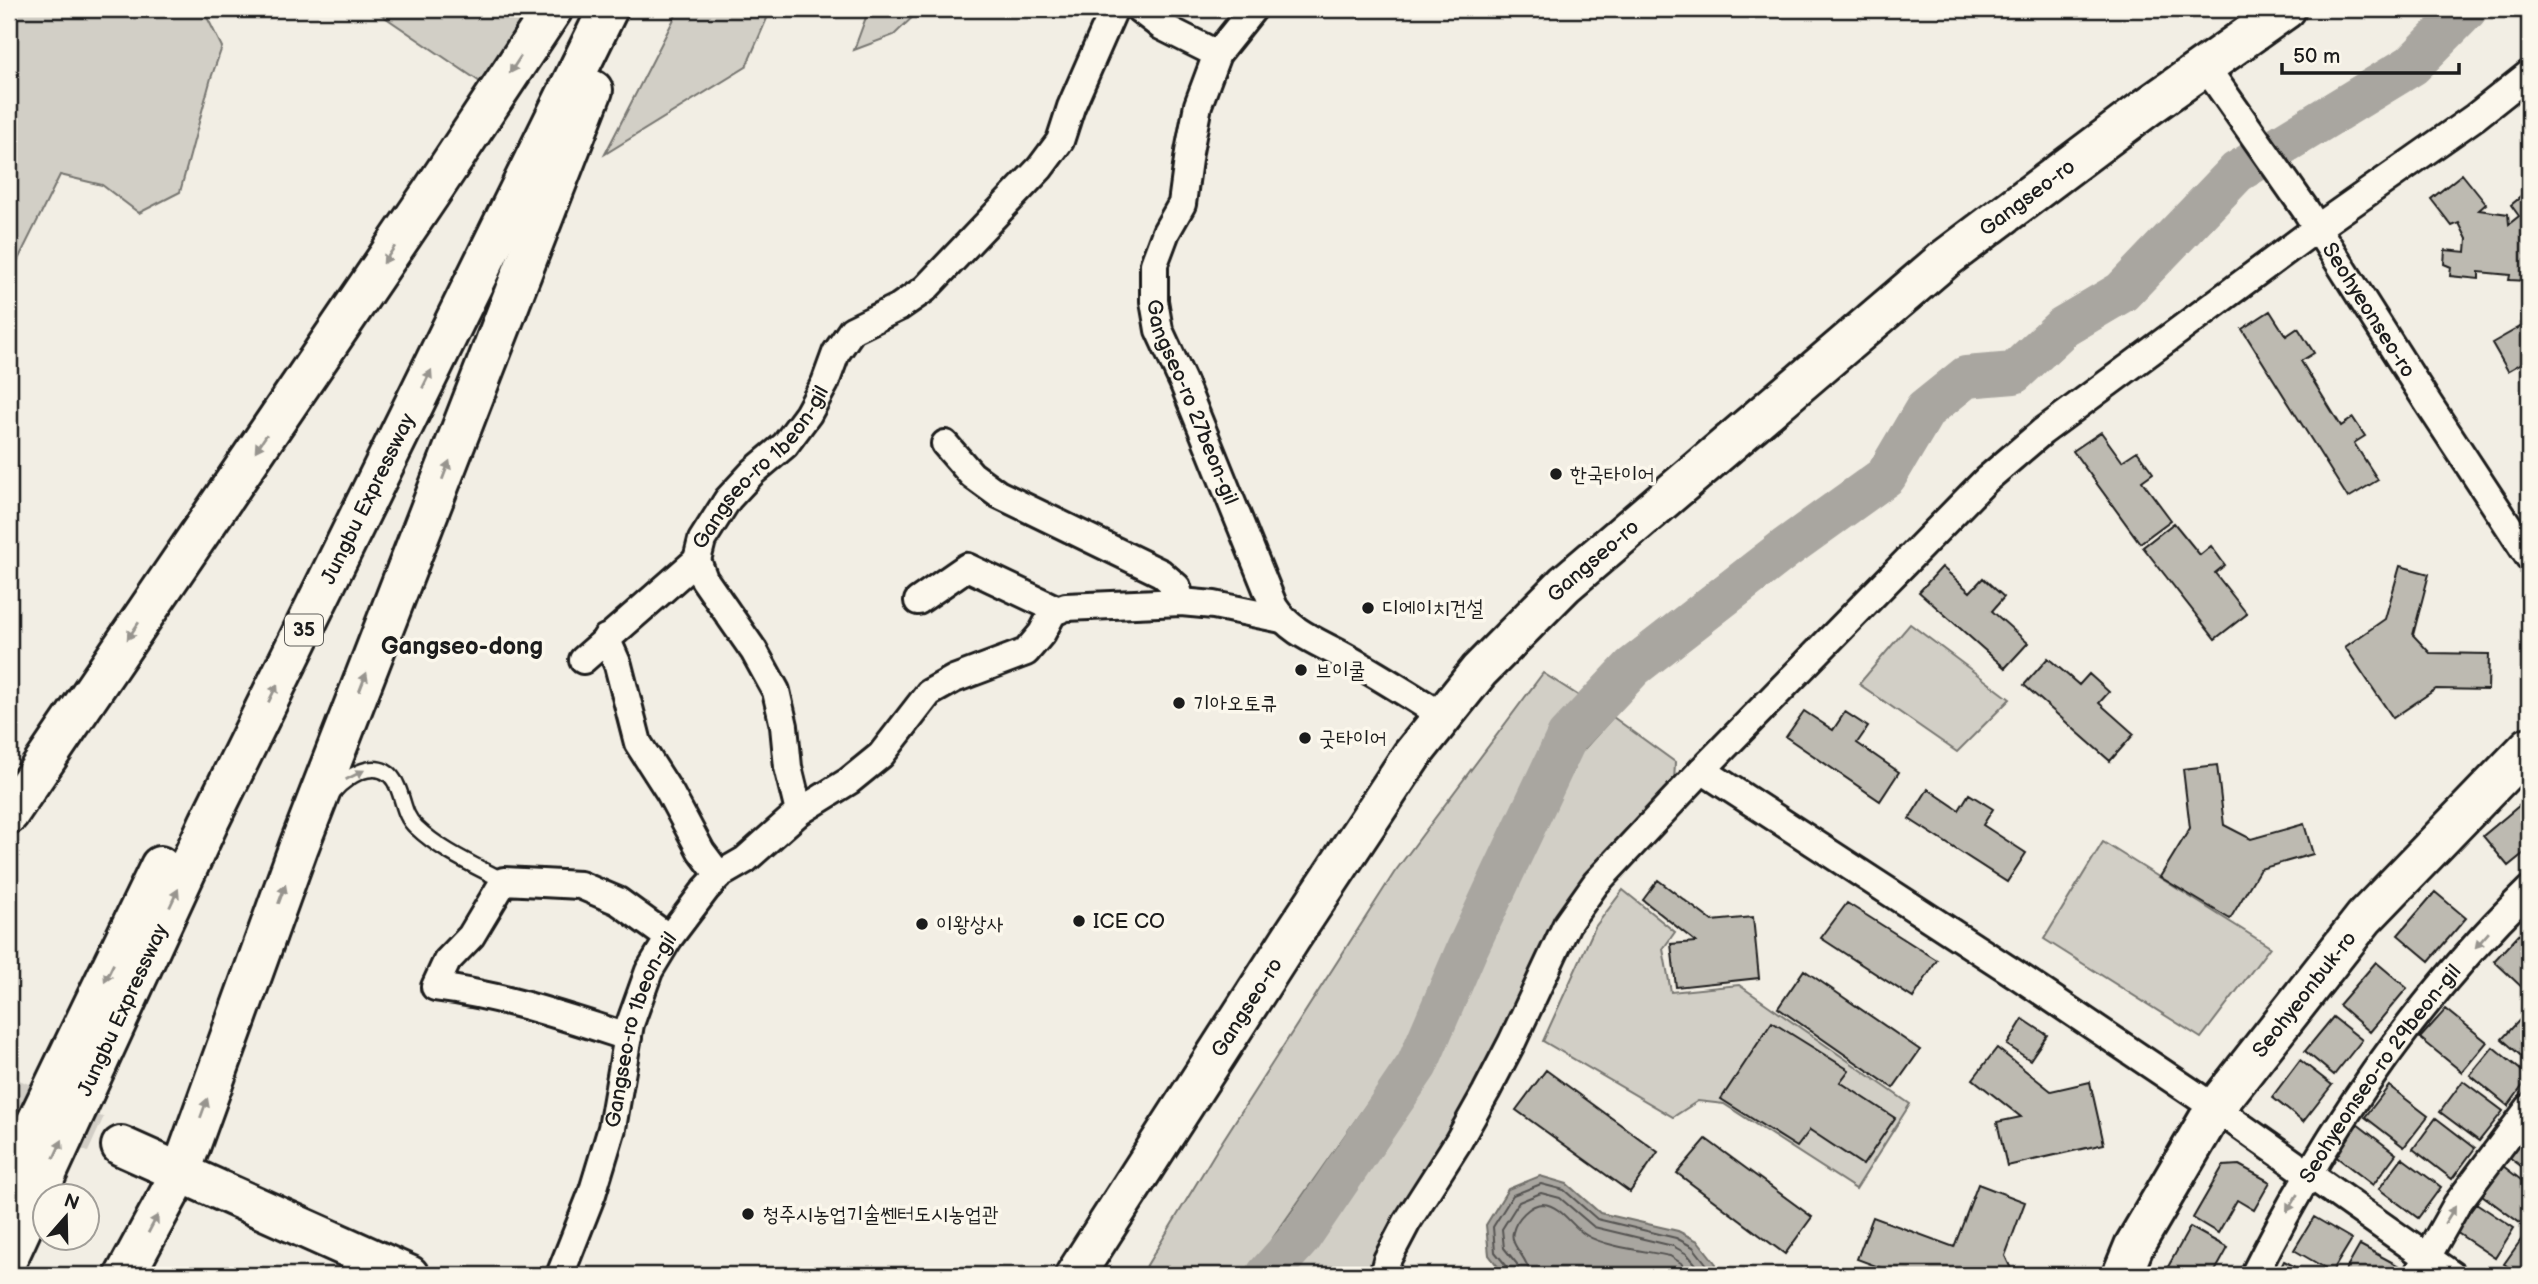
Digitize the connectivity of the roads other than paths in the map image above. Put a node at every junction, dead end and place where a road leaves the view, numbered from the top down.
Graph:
1 (553, 9) edge
2 (579, 9) edge
3 (608, 9) edge
4 (620, 9) edge
5 (1114, 9) edge
6 (1139, 9) edge
7 (1252, 9) edge
8 (2286, 9) edge
9 (1217, 54) junction
10 (2205, 66) junction
11 (2529, 74) edge
12 (2311, 219) junction
13 (945, 444) dead end
14 (2529, 557) edge
15 (697, 560) junction
16 (918, 601) dead end
17 (1181, 602) junction
18 (1058, 610) junction
19 (1282, 619) junction
20 (606, 638) junction
21 (583, 660) dead end
22 (1443, 716) junction
23 (2529, 747) edge
24 (1702, 771) junction
25 (799, 812) junction
26 (9, 814) edge
27 (299, 846) junction
28 (719, 876) junction
29 (505, 881) junction
30 (2529, 890) edge
31 (669, 938) junction
32 (628, 1037) junction
33 (2215, 1108) junction
34 (2529, 1108) edge
35 (121, 1146) tunnel mouth
36 (181, 1172) junction
37 (2309, 1176) junction
38 (9, 1179) edge
39 (9, 1256) edge
40 (2422, 1267) edge
41 (125, 1275) edge
42 (409, 1275) edge
43 (560, 1275) edge
44 (1075, 1275) edge
45 (1382, 1275) edge
46 (2122, 1275) edge
47 (2253, 1275) edge
48 (2452, 1275) edge

1 -> 26 main road
2 -> 38 main road, Jungbu Expressway / 35
39 -> 3 main road, Jungbu Expressway / 35
27 -> 4 main road
5 - 15 street, Gangseo-ro 1beon-gil
6 - 9 street
7 - 9 street, Gangseo-ro 27beon-gil
8 - 10 main road, Gangseo-ro
9 - 19 street, Gangseo-ro 27beon-gil
10 - 12 street, Seohyeonseo-ro
10 - 22 main road, Gangseo-ro
11 - 12 street
12 - 14 street, Seohyeonseo-ro
12 - 24 street
13 - 17 street
15 - 20 street
15 - 25 street, Gangseo-ro 1beon-gil
16 - 18 street
17 - 18 street
17 - 19 street
18 - 25 street
19 - 22 street, Gangseo-ro 27beon-gil
20 - 21 street
20 - 28 street
22 - 44 main road, Gangseo-ro
23 - 33 main road, Seohyeonbuk-ro
24 - 33 street
24 - 45 street
25 - 28 street, Gangseo-ro 1beon-gil
27 -> 29 lane
36 -> 27 main road
28 - 31 street, Gangseo-ro 1beon-gil
29 - 31 street
29 - 32 street
30 -> 37 street, Seohyeonseo-ro 29beon-gil
31 - 32 street, Gangseo-ro 1beon-gil
32 - 43 street, Gangseo-ro 1beon-gil
33 - 37 street
33 - 46 main road, Seohyeonbuk-ro
40 -> 34 street
35 - 36 main road
41 -> 36 main road
36 - 42 main road
37 - 40 street
37 -> 47 street, Seohyeonseo-ro 29beon-gil
40 - 48 street

